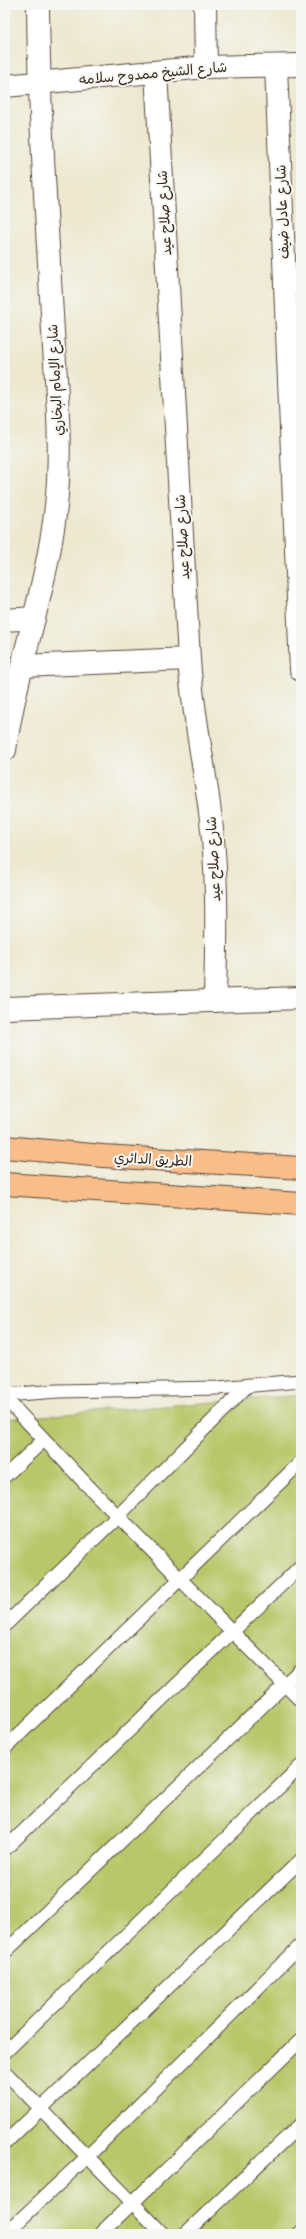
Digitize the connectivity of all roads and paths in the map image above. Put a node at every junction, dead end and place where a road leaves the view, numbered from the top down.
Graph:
1 (38, 5) edge
2 (205, 5) edge
3 (301, 65) edge
4 (276, 66) junction
5 (206, 67) junction
6 (156, 72) junction
7 (39, 83) junction
8 (5, 86) edge
9 (34, 618) junction
10 (5, 620) edge
11 (188, 659) junction
12 (22, 666) junction
13 (301, 670) edge
14 (5, 750) edge
15 (301, 998) edge
16 (216, 1001) junction
17 (5, 1008) edge
18 (5, 1147) edge
19 (301, 1168) edge
20 (5, 1184) edge
21 (301, 1204) edge
22 (301, 1381) edge
23 (248, 1385) junction
24 (5, 1395) edge
25 (5, 1398) edge
26 (44, 1440) junction
27 (301, 1462) edge
28 (5, 1476) edge
29 (118, 1516) junction
30 (301, 1566) edge
31 (181, 1580) junction
32 (5, 1625) edge
33 (232, 1631) junction
34 (301, 1669) edge
35 (285, 1685) junction
36 (301, 1701) edge
37 (5, 1748) edge
38 (301, 1766) edge
39 (5, 1848) edge
40 (301, 1860) edge
41 (301, 1945) edge
42 (5, 1952) edge
43 (301, 2040) edge
44 (5, 2052) edge
45 (5, 2072) edge
46 (41, 2109) junction
47 (301, 2124) edge
48 (5, 2143) edge
49 (88, 2157) junction
50 (133, 2203) junction
51 (5, 2234) edge
52 (100, 2234) edge
53 (163, 2234) edge
54 (185, 2234) edge

1 - 7 street, شارع الإمام البخاري
2 - 5 street
3 - 4 street, شارع الشيخ ممدوح سلامه
4 - 5 street, شارع الشيخ ممدوح سلامه
4 - 13 street, شارع عادل ضيف
5 - 6 street, شارع الشيخ ممدوح سلامه
6 - 7 street, شارع الشيخ ممدوح سلامه
6 - 11 street, شارع صلاح عيد
7 - 8 street, شارع الشيخ ممدوح سلامه
7 - 9 street, شارع الإمام البخاري
9 - 10 street
9 - 12 street, شارع الإمام البخاري
11 - 12 street
11 - 16 street, شارع صلاح عيد
12 - 14 street, شارع الإمام البخاري
15 - 16 street
16 - 17 street
18 - 19 highway, الطريق الدائري
20 - 21 highway
22 - 23 lane
23 - 24 lane
23 - 29 lane
25 - 26 lane
26 - 28 lane
26 - 29 lane
27 - 31 lane
29 - 31 lane
29 - 32 lane
30 - 33 lane
31 - 33 lane
31 - 37 lane
33 - 35 lane
33 - 39 lane
34 - 35 lane
35 - 36 lane
35 - 42 lane
38 - 44 lane
40 - 46 lane
41 - 49 lane
43 - 50 lane
45 - 46 lane
46 - 48 lane
46 - 49 lane
47 - 54 lane
49 - 50 lane
49 - 51 lane
50 - 52 lane
50 - 53 lane

